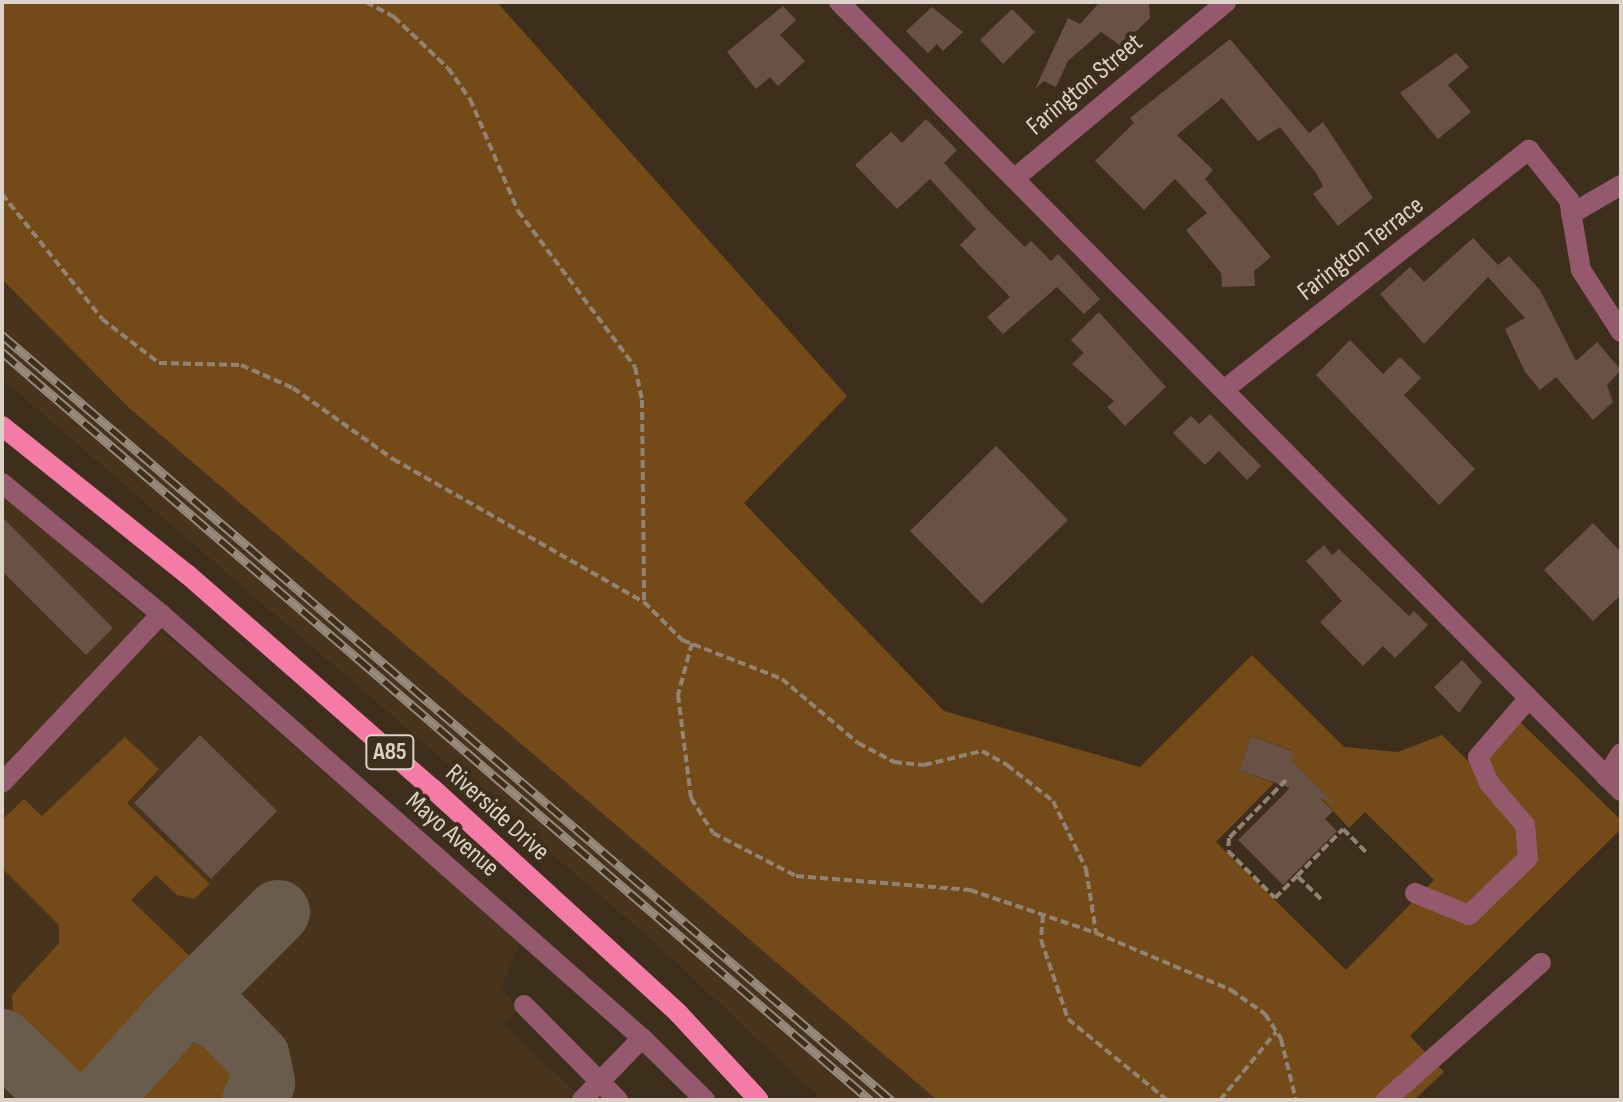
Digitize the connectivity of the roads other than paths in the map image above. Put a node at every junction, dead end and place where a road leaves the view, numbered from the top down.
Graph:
1 (839, 2) edge
2 (1226, 2) edge
3 (1015, 178) junction
4 (1621, 185) edge
5 (1571, 214) junction
6 (1621, 332) edge
7 (1225, 389) junction
8 (2, 426) edge
9 (2, 483) edge
10 (161, 614) junction
11 (1529, 698) junction
12 (1621, 753) edge
13 (2, 783) edge
14 (1614, 784) edge
15 (1415, 893) dead end
16 (1541, 963) dead end
17 (524, 1005) dead end
18 (642, 1038) junction
19 (600, 1081) junction
20 (582, 1100) edge
21 (618, 1100) edge
22 (705, 1100) edge
23 (759, 1100) edge
24 (1386, 1100) edge

1 - 3 street
2 - 3 street, Farington Street
3 - 7 street
4 - 5 street
5 - 6 street
5 - 7 street, Farington Terrace
7 - 11 street
8 - 23 main road, Riverside Drive / A85
9 - 10 street, Mayo Avenue
10 - 13 street
10 - 18 street, Mayo Avenue
11 - 14 street
11 - 15 street
12 - 14 street
16 - 24 street
17 - 19 street
18 - 19 street
18 - 22 street, Mayo Avenue
19 - 20 street
19 - 21 street

